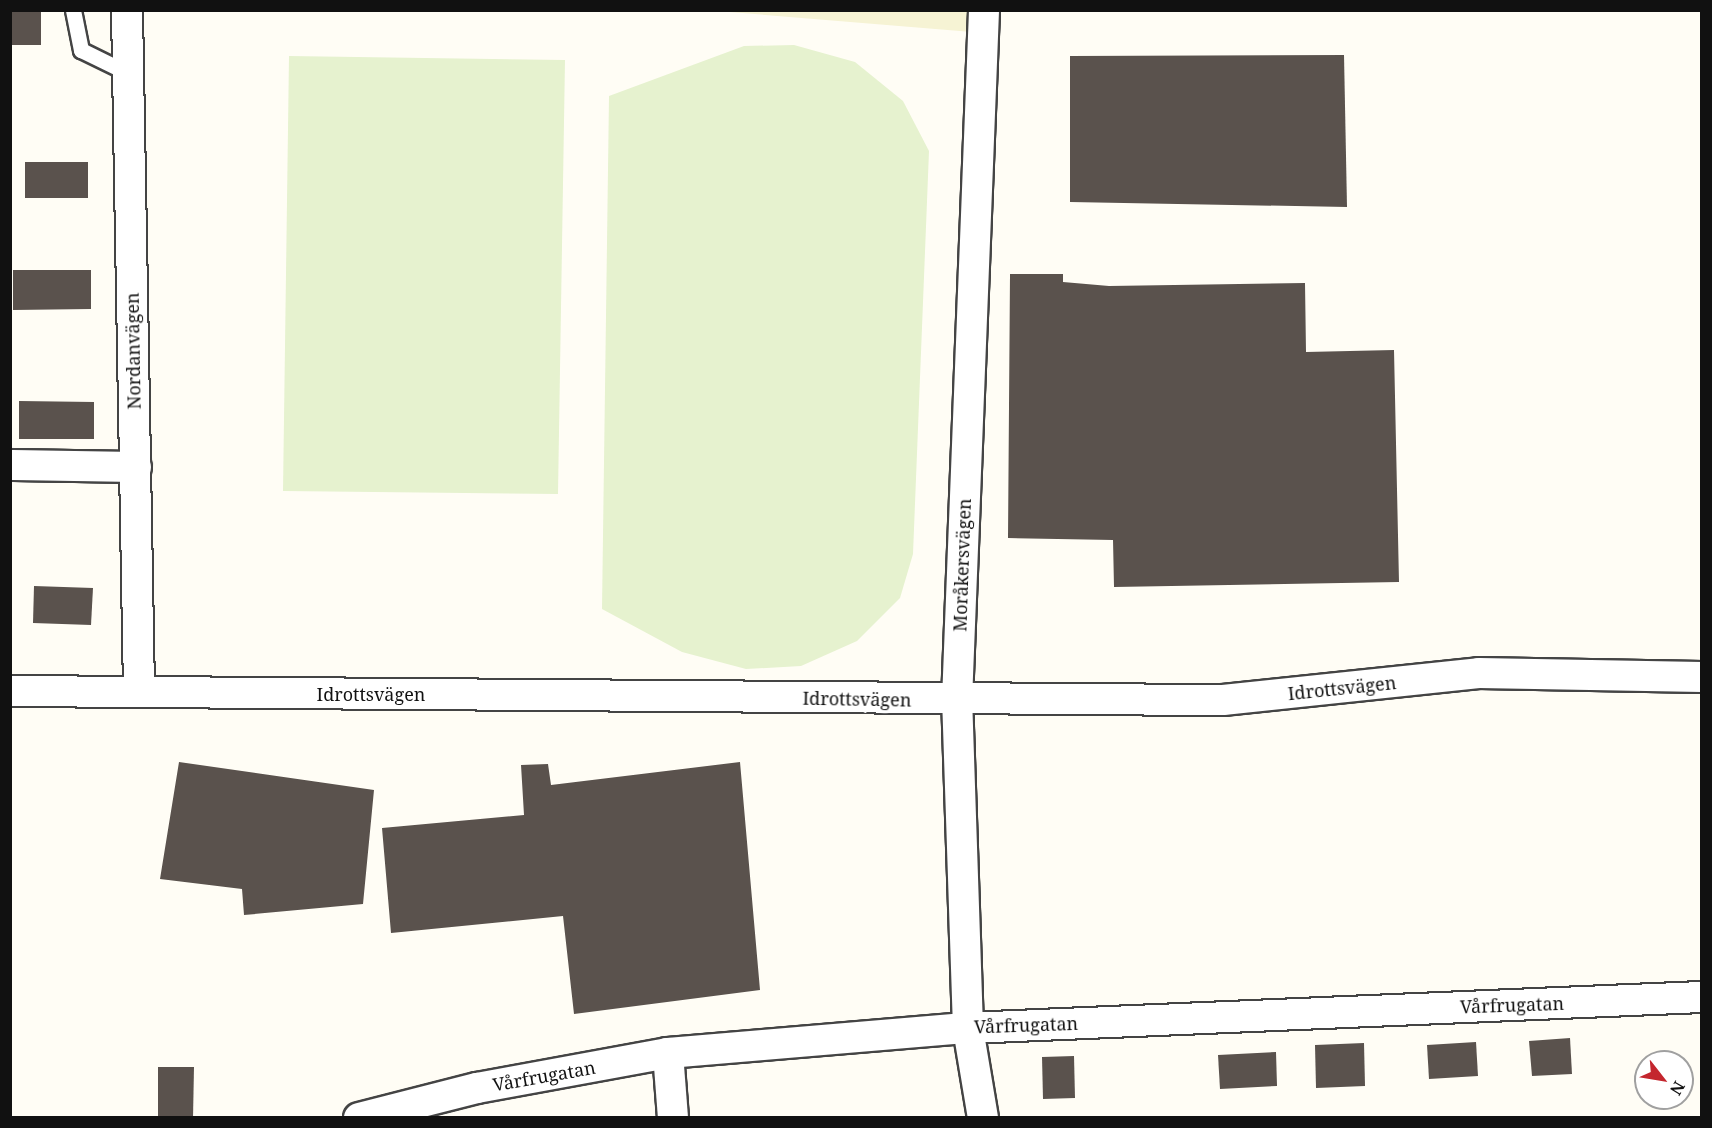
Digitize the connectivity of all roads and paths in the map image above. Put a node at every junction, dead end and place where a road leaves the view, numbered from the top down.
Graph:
1 (73, 10) edge
2 (127, 10) edge
3 (984, 10) edge
4 (128, 74) junction
5 (10, 465) edge
6 (136, 467) junction
7 (1701, 677) edge
8 (10, 691) edge
9 (140, 692) junction
10 (957, 701) junction
11 (1701, 997) edge
12 (968, 1028) junction
13 (668, 1053) junction
14 (359, 1118) edge
15 (673, 1118) edge
16 (983, 1118) edge

1 - 4 lane
2 - 4 street, Nordanvägen
3 - 10 street, Moråkersvägen
4 - 6 street, Nordanvägen
5 - 6 street
6 - 9 street, Nordanvägen
7 - 10 street, Idrottsvägen
8 - 9 street, Idrottsvägen
9 - 10 street, Idrottsvägen
10 - 12 street, Moråkersvägen
11 - 12 street, Vårfrugatan
12 - 13 street, Vårfrugatan
12 - 16 street, Moråkersvägen
13 - 14 street, Vårfrugatan
13 - 15 street

